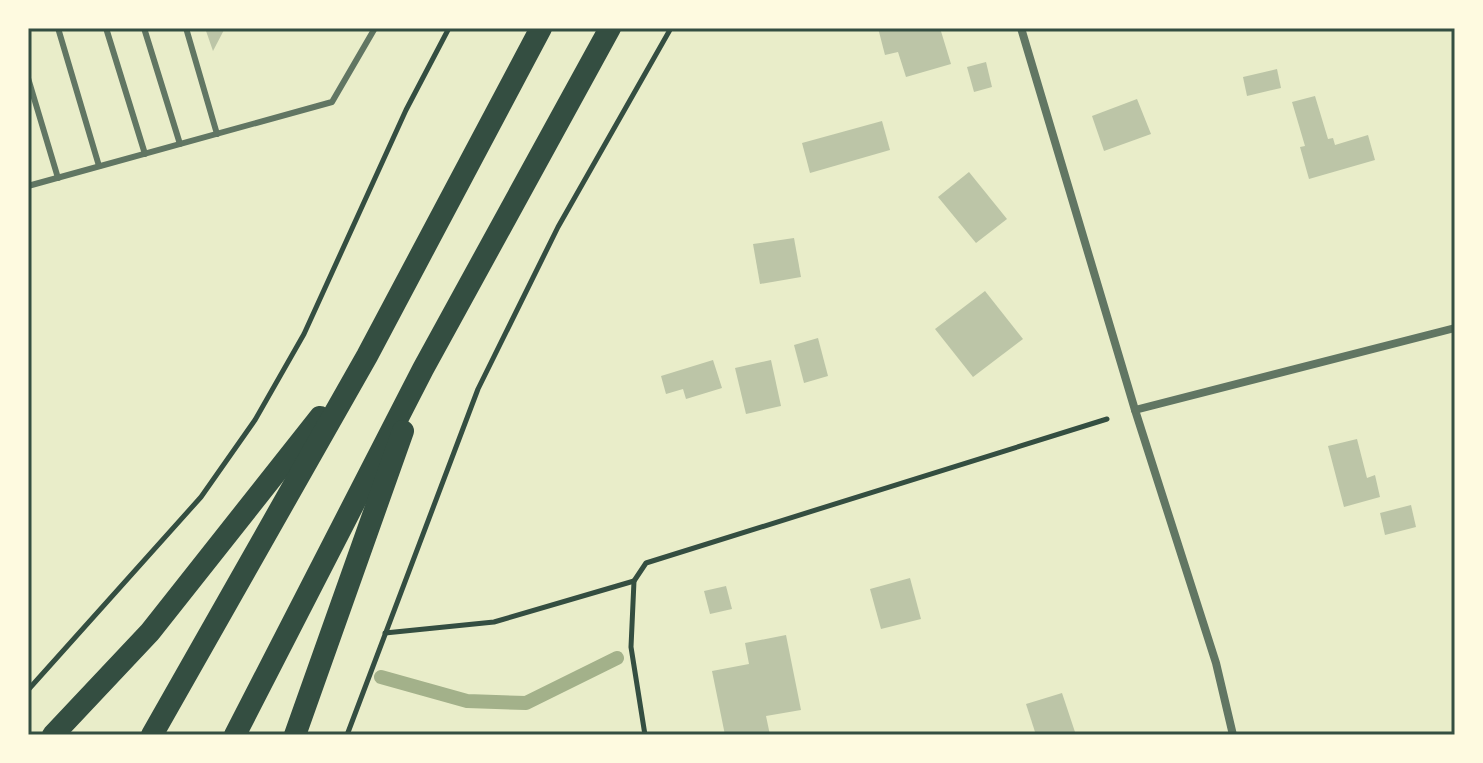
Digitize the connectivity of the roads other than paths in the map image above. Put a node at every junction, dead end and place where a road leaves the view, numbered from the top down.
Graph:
1 (58, 28) edge
2 (106, 28) edge
3 (144, 28) edge
4 (186, 28) edge
5 (375, 28) edge
6 (541, 28) edge
7 (610, 28) edge
8 (1021, 28) edge
9 (28, 78) edge
10 (217, 134) junction
11 (180, 144) junction
12 (145, 154) junction
13 (99, 166) junction
14 (58, 178) junction
15 (28, 186) edge
16 (1455, 328) edge
17 (367, 356) junction
18 (423, 369) junction
19 (1135, 410) junction
20 (53, 735) edge
21 (152, 735) edge
22 (235, 735) edge
23 (295, 735) edge
24 (1233, 735) edge

1 - 13 lane
2 - 12 lane
3 - 11 lane
4 - 10 lane
5 - 10 lane
6 - 17 highway
7 - 18 highway
8 - 19 street
9 - 14 lane
10 - 11 lane
11 - 12 lane
12 - 13 lane
13 - 14 lane
14 - 15 lane
16 - 19 street
17 - 20 highway
17 - 21 highway
18 - 22 highway
18 - 23 highway
19 - 24 street

